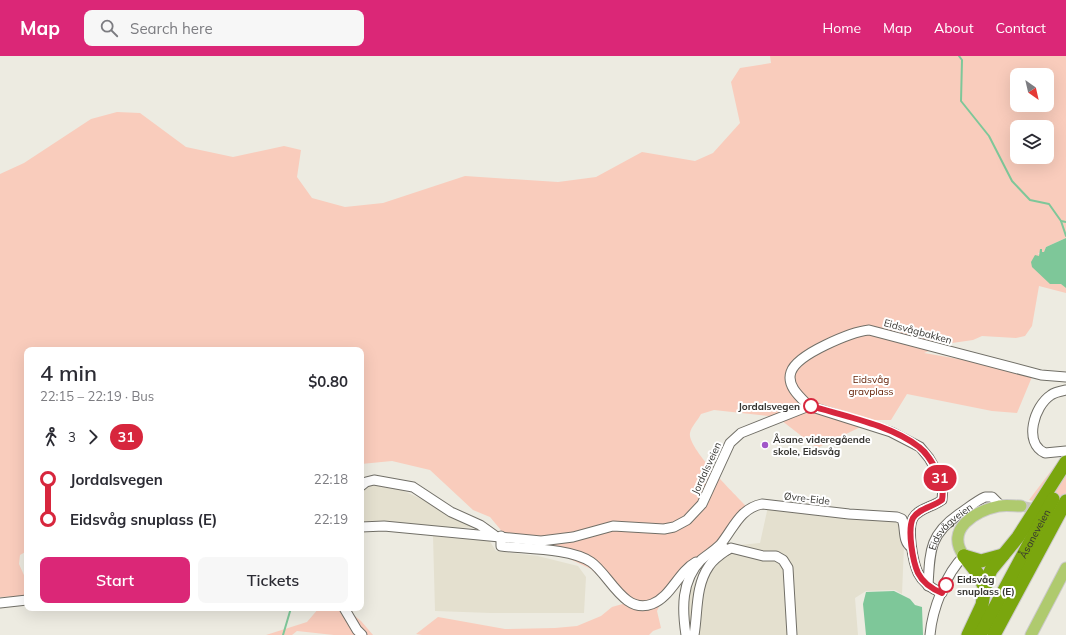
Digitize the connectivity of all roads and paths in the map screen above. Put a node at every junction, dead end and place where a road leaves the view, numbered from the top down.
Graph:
1 (1066, 377) edge
2 (1066, 390) edge
3 (810, 406) junction
4 (1066, 452) edge
5 (1066, 462) edge
6 (1066, 474) edge
7 (364, 484) edge
8 (1066, 501) edge
9 (1001, 506) junction
10 (1021, 506) tunnel mouth
11 (1066, 513) edge
12 (364, 527) edge
13 (497, 536) junction
14 (724, 547) junction
15 (912, 548) junction
16 (1003, 555) junction
17 (964, 556) junction
18 (701, 560) junction
19 (1066, 568) edge
20 (928, 586) junction
21 (984, 588) junction
22 (942, 593) junction
23 (24, 600) edge
24 (0, 603) edge
25 (346, 611) edge
26 (362, 635) edge
27 (686, 635) edge
28 (694, 635) edge
29 (792, 635) edge
30 (930, 635) edge
31 (968, 635) edge
32 (980, 635) edge
33 (994, 635) edge
34 (1002, 635) edge
35 (1031, 635) edge

1 - 3 street, Eidsvågbakken
2 - 4 street
3 - 13 street, Jordalsveien
3 - 15 street
5 - 16 highway
6 - 32 highway, Åsaneveien
7 - 13 street, Jordalsveien
8 - 33 highway, Åsaneveien
9 - 10 main road, Eidsvågveien
9 - 17 main road, Eidsvågveien
9 - 20 street, Eidsvågveien
11 - 34 highway
12 - 13 street, Jordalsveien
13 - 18 street, Øvre-Eide
14 - 15 street, Øvre-Eide
14 - 18 street, Øvre-Eide
14 - 28 street
14 - 29 street
15 - 20 street
16 - 17 highway
16 - 21 highway
17 - 21 highway
17 - 22 street
18 - 27 street, Øvre-Eide
19 - 35 main road
20 - 22 street
21 - 31 highway
22 - 30 street
23 - 24 street
25 - 26 street

